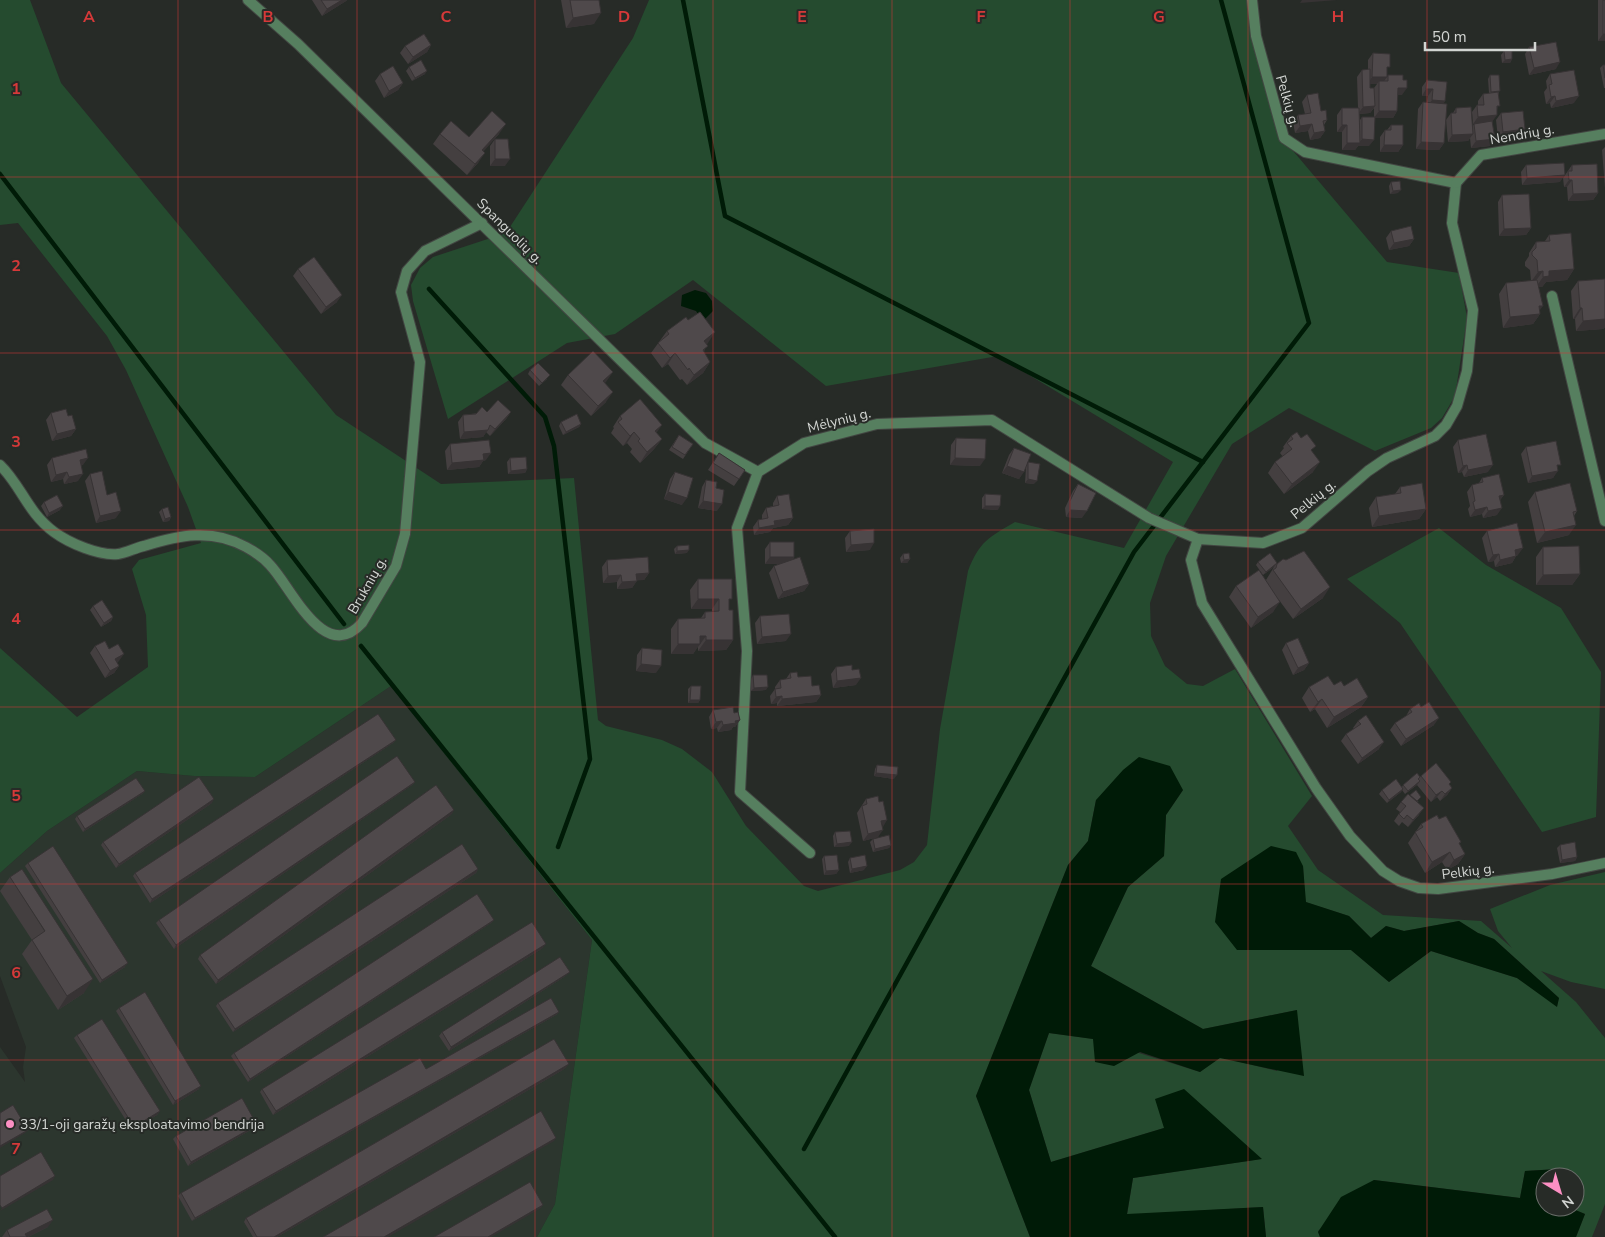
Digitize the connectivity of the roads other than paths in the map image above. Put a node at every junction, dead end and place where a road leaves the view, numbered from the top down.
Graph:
1 (248, 0) edge
2 (1252, 0) edge
3 (1605, 134) edge
4 (1456, 183) junction
5 (482, 223) junction
6 (1552, 296) dead end
7 (0, 465) edge
8 (758, 472) junction
9 (1605, 521) edge
10 (1198, 539) junction
11 (810, 853) dead end
12 (1605, 863) edge

1 - 5 street, Spanguolių g.
2 - 4 street, Pelkių g.
3 - 4 street, Nendrių g.
4 - 10 street, Pelkių g.
5 - 7 street, Bruknių g.
5 - 8 street, Spanguolių g.
6 - 9 street
8 - 10 street, Mėlynių g.
8 - 11 street
10 - 12 street, Pelkių g.

